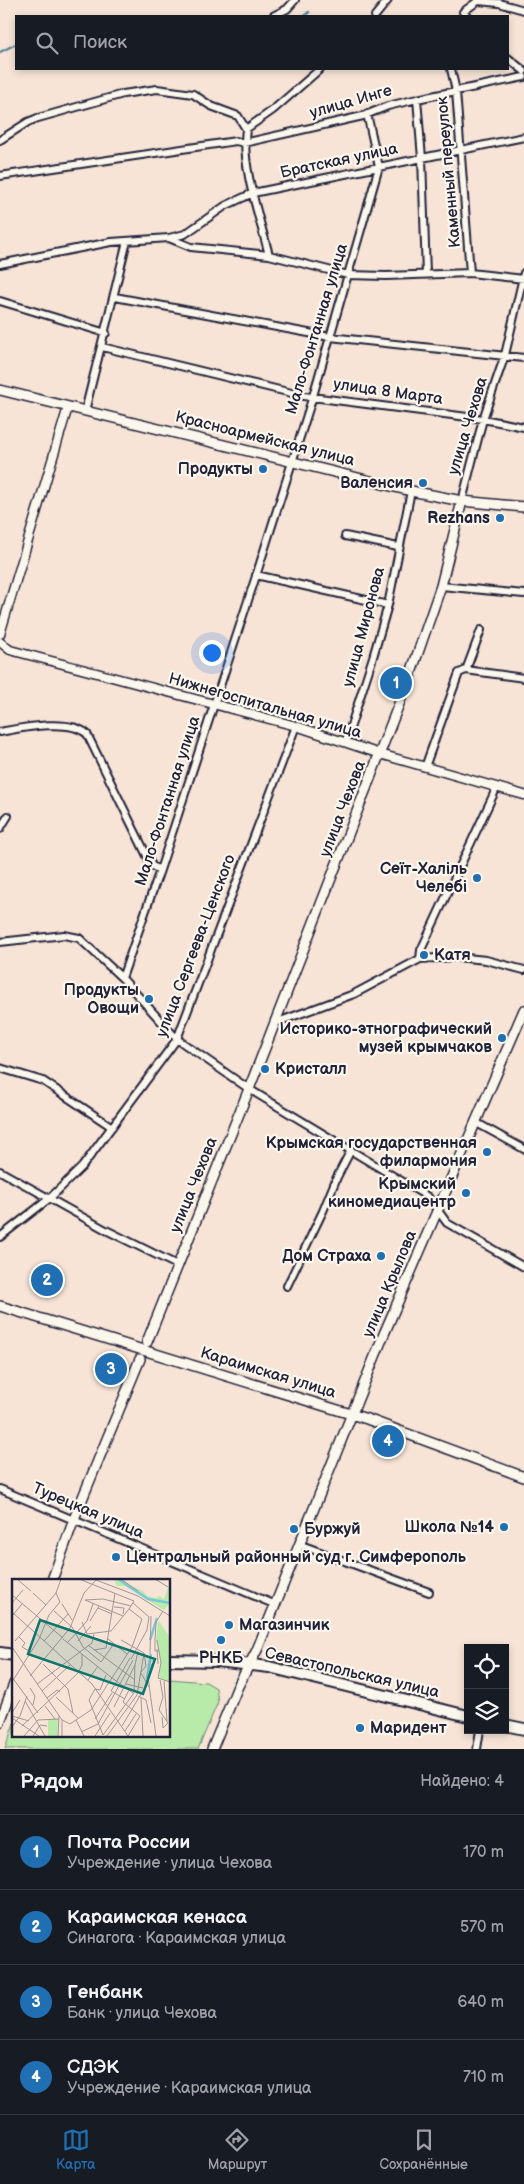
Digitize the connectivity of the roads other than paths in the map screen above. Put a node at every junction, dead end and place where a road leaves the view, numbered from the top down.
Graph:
1 (294, 0) edge
2 (388, 0) edge
3 (477, 1) edge
4 (524, 10) edge
5 (465, 14) edge
6 (276, 15) edge
7 (377, 15) edge
8 (509, 59) edge
9 (319, 70) edge
10 (451, 70) edge
11 (524, 71) edge
12 (524, 77) edge
13 (456, 91) junction
14 (417, 99) junction
15 (367, 114) junction
16 (246, 129) junction
17 (524, 138) edge
18 (0, 140) edge
19 (244, 143) junction
20 (460, 151) junction
21 (422, 158) junction
22 (379, 167) junction
23 (0, 176) edge
24 (253, 193) junction
25 (169, 238) junction
26 (127, 241) junction
27 (270, 255) junction
28 (0, 264) edge
29 (470, 273) junction
30 (426, 274) junction
31 (348, 275) junction
32 (524, 276) edge
33 (115, 297) junction
34 (0, 301) edge
35 (106, 334) junction
36 (330, 337) junction
37 (102, 347) junction
38 (504, 355) junction
39 (524, 358) edge
40 (0, 390) edge
41 (313, 396) junction
42 (68, 408) junction
43 (85, 411) junction
44 (483, 419) junction
45 (524, 427) edge
46 (292, 460) junction
47 (411, 491) junction
48 (462, 501) junction
49 (524, 508) edge
50 (346, 536) dead end
51 (398, 547) junction
52 (256, 575) junction
53 (442, 586) junction
54 (524, 594) edge
55 (388, 605) junction
56 (481, 630) dead end
57 (0, 634) edge
58 (0, 642) edge
59 (466, 670) junction
60 (524, 678) edge
61 (213, 704) junction
62 (296, 726) junction
63 (0, 732) edge
64 (346, 741) junction
65 (380, 754) junction
66 (425, 767) junction
67 (497, 787) junction
68 (524, 796) edge
69 (8, 816) dead end
70 (0, 829) edge
71 (160, 870) junction
72 (0, 942) edge
73 (420, 959) junction
74 (524, 970) edge
75 (122, 978) junction
76 (524, 1010) edge
77 (274, 1023) junction
78 (177, 1040) junction
79 (0, 1068) edge
80 (249, 1089) junction
81 (475, 1122) junction
82 (112, 1127) junction
83 (524, 1149) edge
84 (351, 1150) junction
85 (0, 1171) edge
86 (50, 1198) junction
87 (438, 1210) junction
88 (0, 1237) edge
89 (177, 1265) junction
90 (524, 1266) edge
91 (287, 1286) dead end
92 (0, 1306) edge
93 (148, 1342) dead end
94 (140, 1359) dead end
95 (352, 1415) junction
96 (524, 1477) edge
97 (0, 1489) edge
98 (74, 1520) junction
99 (300, 1544) junction
100 (52, 1579) edge
101 (429, 1592) dead end
102 (276, 1605) junction
103 (170, 1660) edge
104 (248, 1666) junction
105 (12, 1689) edge
106 (464, 1715) edge
107 (0, 1722) edge
108 (509, 1726) edge
109 (524, 1729) edge
110 (479, 1734) edge
111 (212, 1749) edge
112 (477, 1749) edge

1 - 6 street
2 - 7 street
3 - 4 street
3 - 5 street
8 - 11 street
9 - 16 street
10 - 13 street, Каменный переулок
12 - 13 street, улица Инге
13 - 14 street, улица Инге
13 - 20 street, Каменный переулок
14 - 15 street, улица Инге
14 - 21 street
15 - 19 street, улица Инге
15 - 22 street, Мало-Фонтанная улица
16 - 18 street
16 - 19 street
17 - 20 street, Братская улица
19 - 23 street, улица Инге
19 - 24 street
20 - 21 street, Братская улица
20 - 29 street, Каменный переулок
21 - 22 street, Братская улица
21 - 30 street
22 - 24 street, Братская улица
22 - 31 street, Мало-Фонтанная улица
24 - 25 street, Братская улица
24 - 27 street
25 - 26 street
25 - 27 street
26 - 28 street
26 - 33 street
27 - 31 street
29 - 30 street
29 - 32 street
30 - 31 street
31 - 36 street, Мало-Фонтанная улица
32 - 38 street, улица Чехова
33 - 35 street
33 - 36 street
34 - 35 street
35 - 37 street
36 - 38 street
36 - 41 street, Мало-Фонтанная улица
37 - 41 street, улица 8 Марта
37 - 43 street
38 - 39 street
38 - 44 street, улица Чехова
40 - 42 main road, Красноармейская улица
41 - 44 street, улица 8 Марта
41 - 46 street, Мало-Фонтанная улица
42 - 43 main road, Красноармейская улица
42 - 57 street
43 - 46 main road, Красноармейская улица
44 - 45 street, улица 8 Марта
44 - 48 street, улица Чехова
46 - 47 main road, Красноармейская улица
46 - 52 street, Мало-Фонтанная улица
47 - 48 main road, Красноармейская улица
47 - 51 street, улица Миронова
48 - 49 main road, Красноармейская улица
48 - 53 main road, улица Чехова
50 - 51 street
51 - 55 street, улица Миронова
52 - 55 street
52 - 61 street, Мало-Фонтанная улица
53 - 54 street
53 - 65 main road, улица Чехова
55 - 64 street, улица Миронова
56 - 59 street
58 - 61 street, Нижнегоспитальная улица
59 - 60 street
59 - 66 street
61 - 62 street, Нижнегоспитальная улица
61 - 71 street, Мало-Фонтанная улица
62 - 64 street, Нижнегоспитальная улица
62 - 78 street, улица Сергеева-Ценского
63 - 71 street
64 - 65 street, Нижнегоспитальная улица
65 - 66 street, Нижнегоспитальная улица
65 - 77 main road, улица Чехова
66 - 67 street, Нижнегоспитальная улица
67 - 68 street, Нижнегоспитальная улица
67 - 73 street
69 - 70 street
71 - 75 street, Мало-Фонтанная улица
72 - 75 street
73 - 74 street
73 - 77 street
75 - 78 street
76 - 81 main road, улица Крылова
77 - 80 main road, улица Чехова
78 - 80 street
78 - 82 street, улица Сергеева-Ценского
79 - 82 street
80 - 84 street
80 - 89 main road, улица Чехова
81 - 83 street
81 - 87 main road, улица Крылова
82 - 86 street, улица Сергеева-Ценского
84 - 87 street
84 - 91 street
85 - 86 street
86 - 88 street, улица Сергеева-Ценского
86 - 89 street
87 - 90 street
87 - 95 main road, улица Крылова
89 - 93 main road, улица Чехова
92 - 95 main road, Караимская улица
94 - 98 main road
95 - 96 main road, Караимская улица
95 - 99 main road, улица Крылова
97 - 98 street, Турецкая улица
98 - 100 main road
98 - 102 street, Турецкая улица
99 - 101 street
99 - 102 main road, улица Крылова
102 - 104 main road, улица Крылова
103 - 104 main road, Севастопольская улица
104 - 106 main road, Севастопольская улица
104 - 111 main road, улица Крылова
105 - 107 main road
108 - 109 main road
110 - 112 street

